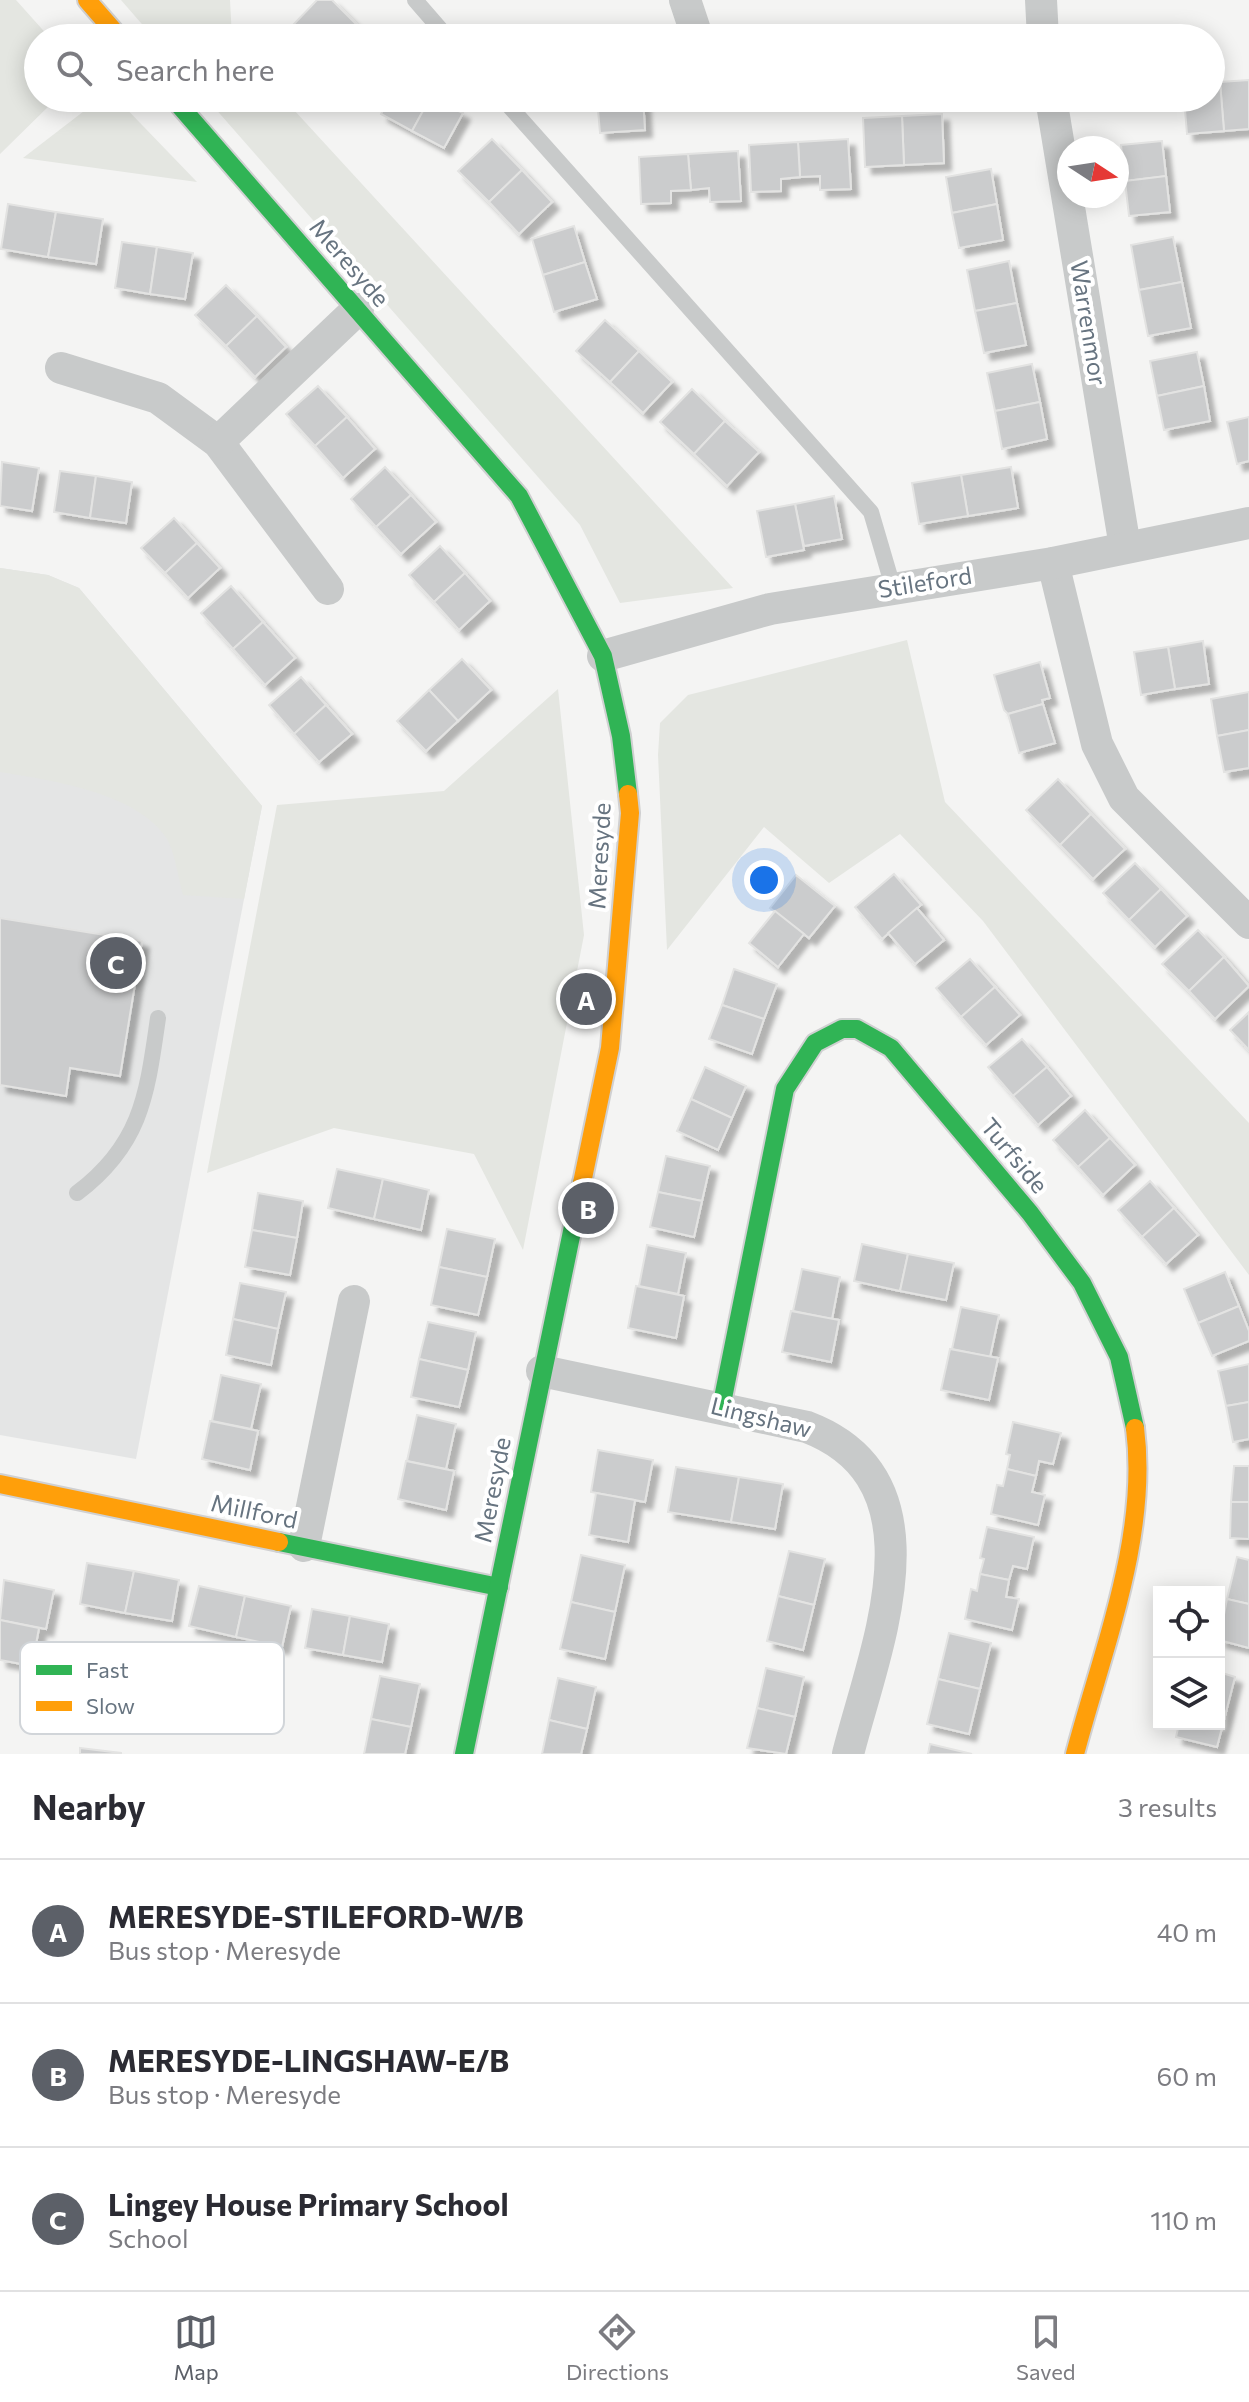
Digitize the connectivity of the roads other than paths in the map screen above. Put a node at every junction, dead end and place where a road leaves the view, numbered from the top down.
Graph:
1 (87, 0) edge
2 (415, 0) edge
3 (685, 0) edge
4 (1041, 0) edge
5 (108, 24) edge
6 (436, 24) edge
7 (693, 24) edge
8 (1042, 24) edge
9 (185, 112) edge
10 (514, 112) edge
11 (1053, 112) edge
12 (358, 309) junction
13 (61, 368) dead end
14 (218, 442) junction
15 (1249, 523) edge
16 (1125, 547) junction
17 (1053, 563) junction
18 (893, 587) junction
19 (328, 589) dead end
20 (603, 656) junction
21 (1236, 893) edge
22 (1249, 923) edge
23 (158, 1018) dead end
24 (77, 1193) dead end
25 (354, 1301) dead end
26 (542, 1371) junction
27 (721, 1408) junction
28 (0, 1484) edge
29 (304, 1546) junction
30 (499, 1587) junction
31 (464, 1754) edge
32 (848, 1754) edge
33 (1075, 1754) edge

1 - 5 street
2 - 6 lane
3 - 7 street
4 - 8 street
9 - 12 street, Meresyde
10 - 18 lane
11 - 16 street, Warrenmor
12 - 14 street
12 - 20 street, Meresyde
13 - 14 street
14 - 19 street
15 - 16 street, Stileford
16 - 17 street, Stileford
17 - 18 street, Stileford
17 - 21 street
18 - 20 street, Stileford
20 - 26 street, Meresyde
21 - 22 street
23 - 24 lane
25 - 29 street
26 - 27 street, Lingshaw
26 - 30 street, Meresyde
27 - 32 street, Lingshaw
27 - 33 street, Turfside
28 - 29 street, Millford
29 - 30 street, Millford
30 - 31 street, Meresyde

